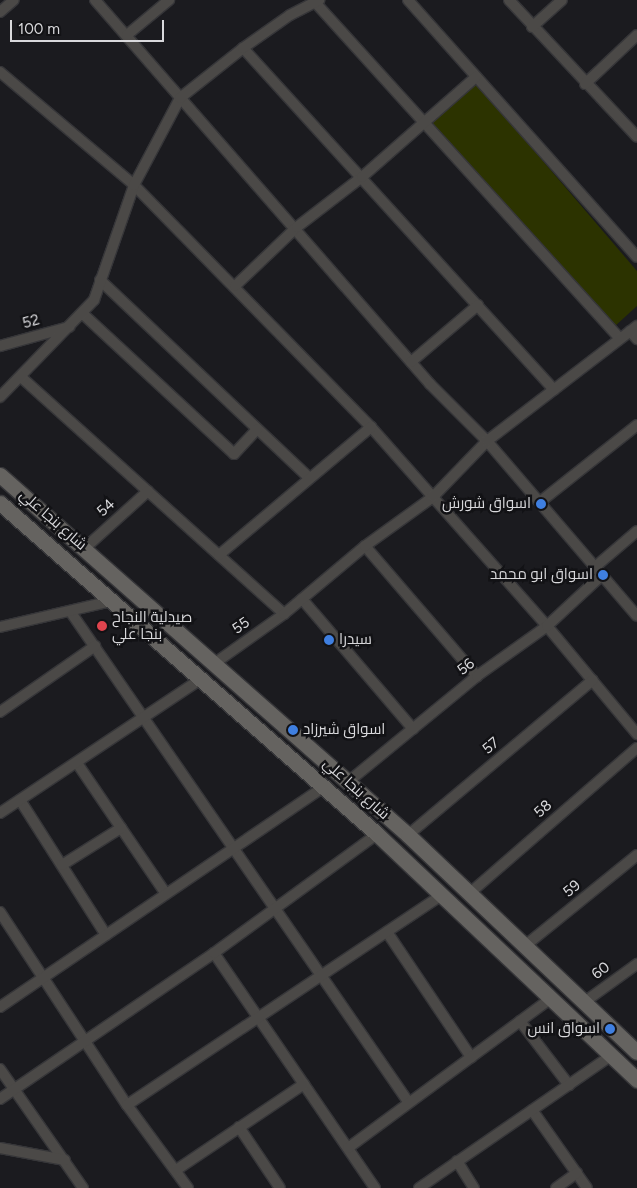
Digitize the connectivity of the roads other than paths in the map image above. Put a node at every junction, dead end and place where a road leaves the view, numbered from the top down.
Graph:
1 (14, 0) edge
2 (95, 0) edge
3 (169, 0) edge
4 (408, 0) edge
5 (509, 0) edge
6 (562, 0) edge
7 (316, 1) edge
8 (0, 12) edge
9 (532, 28) junction
10 (127, 35) junction
11 (637, 35) edge
12 (243, 48) junction
13 (0, 72) edge
14 (476, 77) junction
15 (584, 84) junction
16 (180, 98) junction
17 (423, 125) junction
18 (637, 137) edge
19 (362, 177) junction
20 (134, 185) junction
21 (296, 227) junction
22 (637, 257) edge
23 (100, 280) junction
24 (235, 286) junction
25 (478, 305) junction
26 (83, 314) junction
27 (70, 326) junction
28 (635, 332) edge
29 (620, 339) junction
30 (0, 346) edge
31 (411, 362) junction
32 (21, 377) junction
33 (554, 390) junction
34 (0, 398) edge
35 (637, 425) edge
36 (371, 426) junction
37 (256, 429) junction
38 (487, 440) junction
39 (0, 475) edge
40 (308, 477) junction
41 (148, 491) junction
42 (434, 497) junction
43 (540, 502) junction
44 (0, 503) edge
45 (637, 531) edge
46 (365, 546) junction
47 (85, 548) junction
48 (219, 555) junction
49 (598, 571) junction
50 (302, 599) junction
51 (112, 601) junction
52 (70, 611) junction
53 (284, 614) junction
54 (637, 616) edge
55 (1, 626) edge
56 (547, 626) junction
57 (94, 646) junction
58 (215, 663) junction
59 (477, 676) junction
60 (201, 679) junction
61 (593, 680) junction
62 (251, 695) junction
63 (238, 711) junction
64 (0, 712) edge
65 (144, 718) junction
66 (412, 729) junction
67 (637, 734) edge
68 (637, 748) edge
69 (76, 762) junction
70 (348, 782) junction
71 (324, 787) junction
72 (20, 800) junction
73 (0, 813) edge
74 (121, 828) junction
75 (377, 834) junction
76 (408, 835) junction
77 (234, 848) junction
78 (637, 855) edge
79 (62, 865) junction
80 (470, 893) junction
81 (166, 894) junction
82 (440, 896) junction
83 (276, 909) junction
84 (0, 912) edge
85 (387, 932) junction
86 (106, 935) junction
87 (526, 945) junction
88 (214, 952) junction
89 (637, 964) edge
90 (322, 976) junction
91 (42, 978) junction
92 (550, 999) junction
93 (583, 1003) junction
94 (0, 1007) edge
95 (260, 1018) junction
96 (520, 1021) junction
97 (84, 1041) junction
98 (637, 1052) edge
99 (610, 1056) junction
100 (471, 1057) junction
101 (0, 1069) edge
102 (637, 1080) edge
103 (304, 1084) junction
104 (569, 1085) junction
105 (14, 1089) junction
106 (0, 1099) edge
107 (409, 1103) junction
108 (127, 1104) junction
109 (532, 1110) junction
110 (239, 1128) junction
111 (0, 1148) edge
112 (348, 1148) junction
113 (65, 1160) junction
114 (457, 1161) junction
115 (176, 1170) junction
116 (577, 1173) junction
117 (84, 1188) edge
118 (188, 1188) edge
119 (280, 1188) edge
120 (375, 1188) edge
121 (419, 1188) edge
122 (474, 1188) edge
123 (556, 1188) edge
124 (587, 1188) edge

1 - 8 street
2 - 10 street
3 - 10 street
4 - 14 street
5 - 9 street
6 - 9 street
7 - 12 street
7 - 17 street
9 - 15 street
10 - 16 street
11 - 15 street
12 - 16 street
12 - 19 street
13 - 20 street
14 - 17 street
14 - 22 street
15 - 18 street
16 - 20 street
16 - 21 street
17 - 19 street
17 - 29 street
19 - 21 street
19 - 25 street
20 - 23 street
20 - 24 street
21 - 24 street
21 - 31 street
23 - 26 street
23 - 37 street
24 - 36 street
25 - 31 street
25 - 33 street
26 - 27 street
26 - 37 street
27 - 30 street, 52
27 - 32 street
28 - 29 street, 55
29 - 33 street, 55
31 - 38 street
32 - 34 street
32 - 41 street
33 - 38 street, 55
35 - 43 street
36 - 40 street
36 - 42 street
37 - 40 street
38 - 42 street, 55
38 - 43 street
39 - 47 main road, شارع بنجا علي
40 - 48 street
41 - 47 street, 54
41 - 48 street
42 - 46 street, 55
42 - 56 street
43 - 49 street
44 - 51 main road, شارع بنجا علي
45 - 49 street, 56
46 - 50 street, 55
46 - 59 street
47 - 58 main road, شارع بنجا علي
48 - 53 street
49 - 54 street
49 - 56 street, 56
50 - 53 street, 55
50 - 66 street
51 - 52 street
51 - 60 main road, شارع بنجا علي
52 - 55 street
52 - 57 street
53 - 58 street, 55
56 - 59 street, 56
56 - 61 street
57 - 64 street
57 - 65 street
58 - 62 main road, شارع بنجا علي
59 - 66 street, 56
60 - 63 main road, شارع بنجا علي
60 - 65 street
61 - 67 street
61 - 76 street, 57
62 - 63 main road
62 - 70 main road, شارع بنجا علي
63 - 71 main road, شارع بنجا علي
65 - 69 street
65 - 77 street
66 - 70 street, 56
68 - 80 street, 58
69 - 72 street
69 - 74 street
70 - 76 main road, شارع بنجا علي
71 - 75 main road, شارع بنجا علي
71 - 77 street
72 - 73 street
72 - 79 street
74 - 79 street
74 - 81 street
75 - 82 main road, شارع بنجا علي
75 - 83 street
76 - 80 main road, شارع بنجا علي
77 - 81 street
77 - 83 street
78 - 87 street, 59
79 - 86 street
80 - 87 main road, شارع بنجا علي
81 - 86 street
82 - 85 street
82 - 92 main road, شارع بنجا علي
83 - 88 street
83 - 90 street
84 - 91 street
85 - 90 street
85 - 100 street
86 - 91 street
87 - 93 main road, شارع بنجا علي
88 - 95 street
88 - 97 street
89 - 93 street, 60
90 - 95 street
90 - 107 street
91 - 94 street
91 - 97 street
92 - 96 street
92 - 99 main road, شارع بنجا علي
93 - 98 main road, شارع بنجا علي
95 - 103 street
95 - 108 street
96 - 100 street
96 - 104 street
97 - 105 street
97 - 108 street
99 - 102 main road, شارع بنجا علي
99 - 104 street
100 - 107 street
101 - 105 street
103 - 110 street
103 - 112 street
104 - 109 street
105 - 106 street
105 - 113 street
107 - 112 street
108 - 115 street
109 - 114 street
109 - 116 street
110 - 115 street
110 - 119 street
111 - 113 street
112 - 120 street
113 - 117 street
114 - 121 street
114 - 122 street
115 - 118 street
116 - 123 street
116 - 124 street

